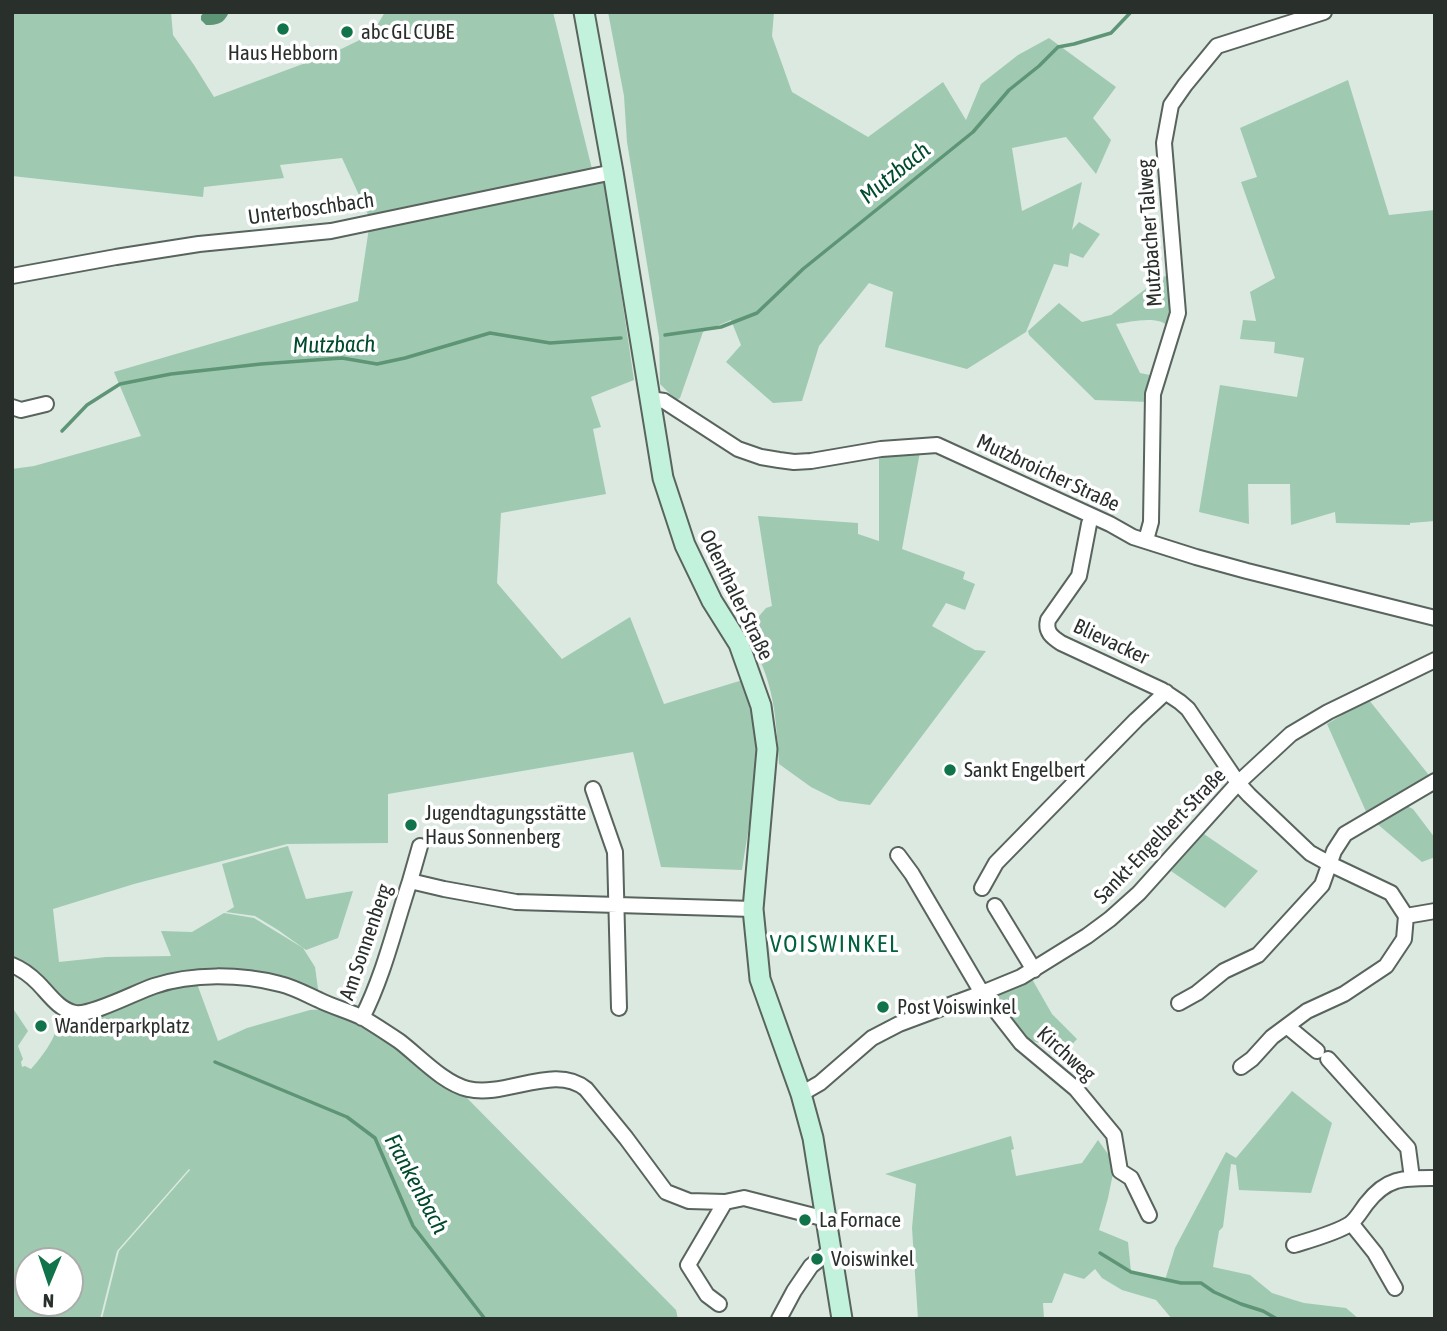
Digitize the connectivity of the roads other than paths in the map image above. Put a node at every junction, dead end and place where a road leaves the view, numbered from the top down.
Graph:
1 (584, 12) edge
2 (1324, 12) edge
3 (612, 172) junction
4 (12, 276) edge
5 (650, 399) junction
6 (46, 404) dead end
7 (12, 407) edge
8 (1092, 516) junction
9 (1146, 540) junction
10 (1435, 618) edge
11 (1435, 660) edge
12 (1166, 692) junction
13 (1435, 781) edge
14 (1238, 783) junction
15 (593, 789) dead end
16 (420, 846) dead end
17 (898, 855) dead end
18 (1330, 864) junction
19 (410, 881) junction
20 (982, 888) dead end
21 (615, 904) junction
22 (995, 906) dead end
23 (753, 909) junction
24 (1435, 911) edge
25 (1406, 916) junction
26 (12, 965) edge
27 (1034, 970) junction
28 (982, 993) junction
29 (1179, 1003) dead end
30 (619, 1008) dead end
31 (362, 1017) junction
32 (1288, 1027) junction
33 (1241, 1067) dead end
34 (801, 1094) junction
35 (1412, 1178) junction
36 (1435, 1178) edge
37 (725, 1202) junction
38 (1149, 1214) dead end
39 (826, 1219) junction
40 (1351, 1223) junction
41 (1294, 1245) dead end
42 (830, 1251) junction
43 (1395, 1288) dead end
44 (719, 1304) dead end
45 (779, 1319) edge
46 (842, 1319) edge

1 - 3 main road, Odenthaler Straße
2 - 9 street, Mutzbacher Talweg
3 - 4 street, Unterboschbach
3 - 5 main road, Odenthaler Straße
5 - 8 street, Mutzbroicher Straße
5 - 23 main road, Odenthaler Straße
6 - 7 street
8 - 9 street, Mutzbroicher Straße
8 - 12 street, Blievacker
9 - 10 street, Mutzbroicher Straße
11 - 14 street, Sankt-Engelbert-Straße
12 - 14 street, Blievacker
12 - 20 street
13 - 18 street
14 - 18 street, Blievacker
14 - 27 street, Sankt-Engelbert-Straße
15 - 21 street
16 - 19 street, Am Sonnenberg
17 - 28 street, Kirchweg
18 - 25 street, Blievacker
18 - 29 street
19 - 21 street, Am Sonnenberg
19 - 31 street, Am Sonnenberg
21 - 23 street, Am Sonnenberg
21 - 30 street
22 - 27 street
23 - 34 main road, Odenthaler Straße
24 - 25 street
25 - 32 street
26 - 31 street
27 - 28 street, Sankt-Engelbert-Straße
28 - 34 street, Sankt-Engelbert-Straße
28 - 38 street, Kirchweg
31 - 37 street
32 - 33 street
32 - 35 street
34 - 39 main road, Odenthaler Straße
35 - 36 street
35 - 40 street
37 - 39 street
37 - 44 street
39 - 42 main road, Odenthaler Straße
40 - 41 street
40 - 43 street
42 - 45 street
42 - 46 main road, Odenthaler Straße

